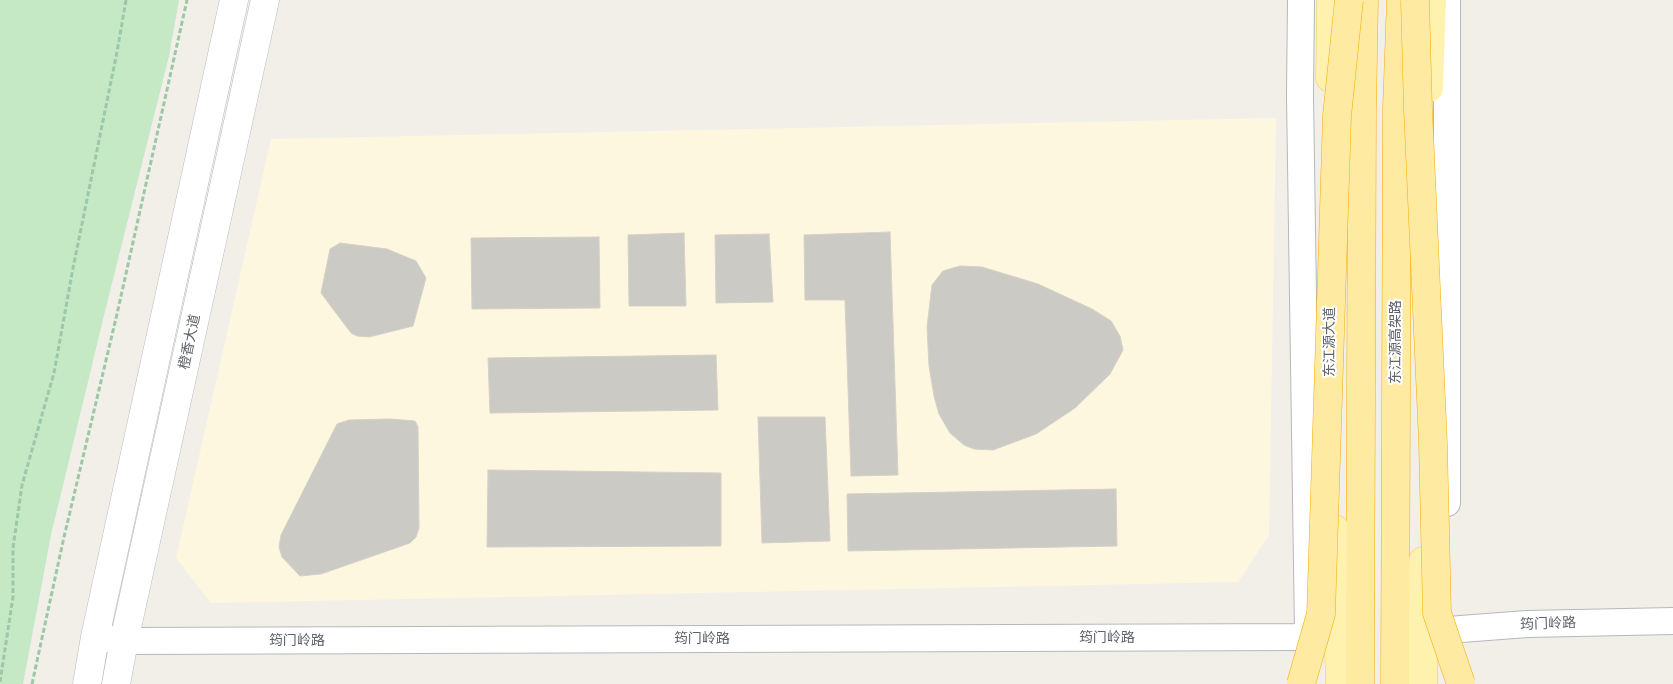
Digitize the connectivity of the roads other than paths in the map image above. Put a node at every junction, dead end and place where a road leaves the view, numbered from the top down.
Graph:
1 (234, 0) edge
2 (265, 0) edge
3 (1301, 0) edge
4 (1331, 0) edge
5 (1348, 0) edge
6 (1364, 0) edge
7 (1401, 0) edge
8 (1415, 0) edge
9 (1432, 0) edge
10 (1447, 0) edge
11 (1321, 614) junction
12 (1673, 621) edge
13 (1435, 631) junction
14 (95, 637) junction
15 (1308, 637) junction
16 (124, 641) junction
17 (87, 684) edge
18 (116, 684) edge
19 (1301, 684) edge
20 (1310, 684) edge
21 (1340, 684) edge
22 (1360, 684) edge
23 (1395, 684) edge
24 (1423, 684) edge
25 (1448, 684) edge
26 (1461, 684) edge

1 - 14 main road
2 - 16 main road, 橙香大道
3 - 15 street
4 - 21 main road, 东江源大道
5 - 11 highway, bridge
6 - 22 highway
7 - 23 highway, 东江源高架路
8 - 26 highway, bridge
9 - 13 main road
10 - 13 street
11 - 19 highway, bridge
11 - 20 highway, bridge
12 - 13 street, 筠门岭路
13 - 24 main road
13 - 25 street
14 - 16 street, 筠门岭路
14 - 17 main road
15 - 16 street, 筠门岭路
15 - 20 street
16 - 18 main road, 橙香大道

